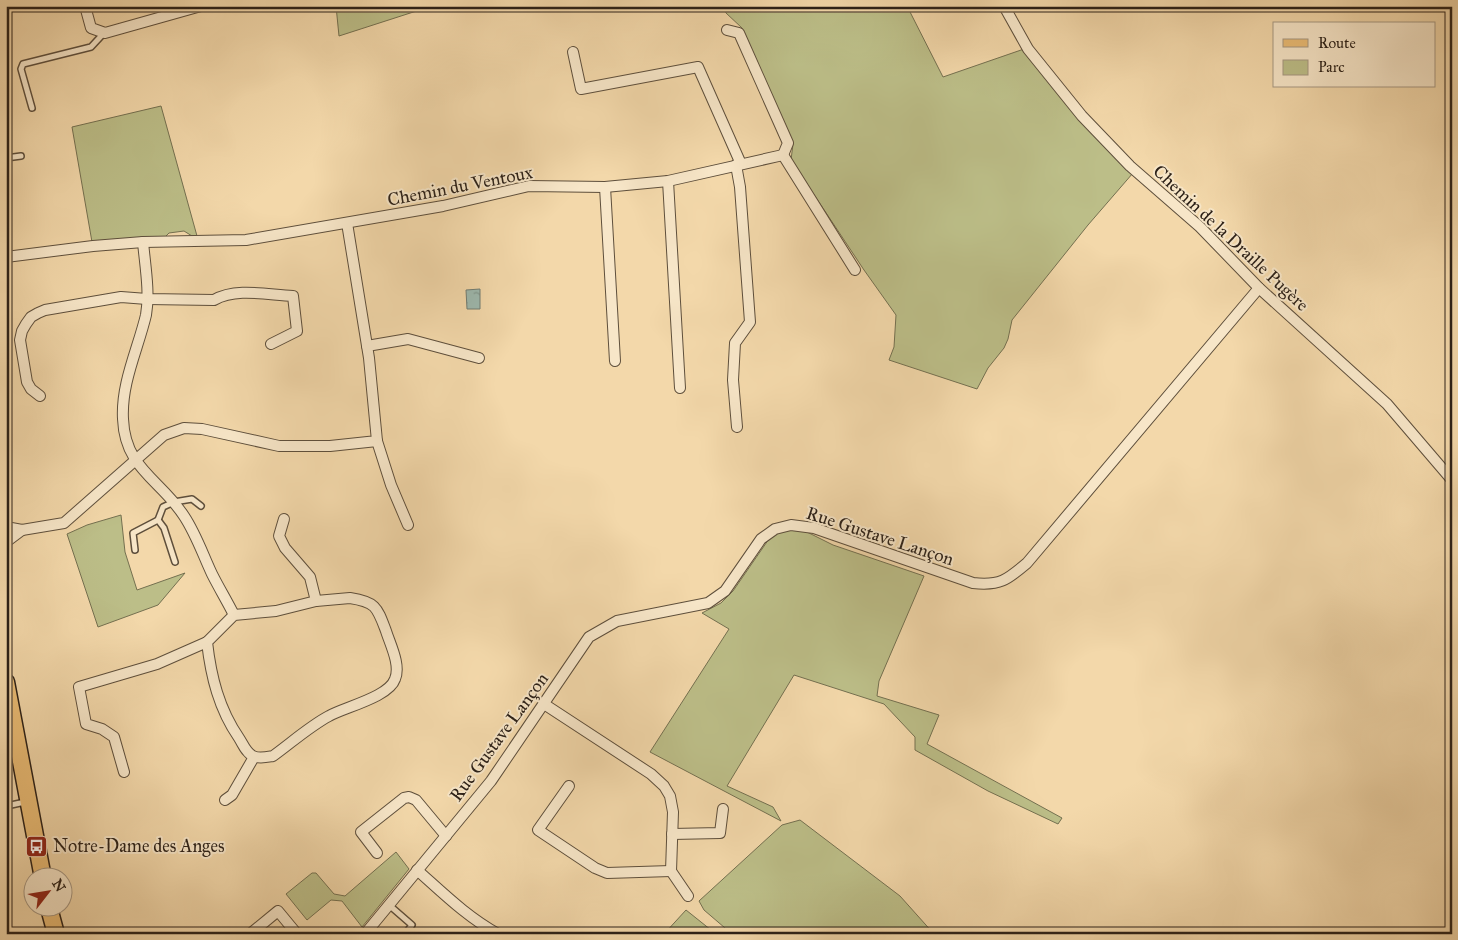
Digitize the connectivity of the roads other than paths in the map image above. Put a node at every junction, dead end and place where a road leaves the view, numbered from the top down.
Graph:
1 (85, 6) edge
2 (202, 6) edge
3 (1004, 6) edge
4 (727, 30) dead end
5 (105, 33) junction
6 (573, 52) dead end
7 (32, 108) dead end
8 (783, 155) junction
9 (21, 156) dead end
10 (6, 158) edge
11 (739, 164) junction
12 (668, 181) junction
13 (605, 187) junction
14 (347, 223) junction
15 (143, 242) junction
16 (6, 257) edge
17 (855, 270) dead end
18 (1259, 288) junction
19 (146, 299) junction
20 (271, 344) dead end
21 (367, 346) junction
22 (479, 358) dead end
23 (615, 361) dead end
24 (680, 388) dead end
25 (40, 396) dead end
26 (737, 427) dead end
27 (377, 441) junction
28 (134, 461) junction
29 (1452, 480) edge
30 (174, 502) junction
31 (201, 506) dead end
32 (284, 519) dead end
33 (158, 520) junction
34 (408, 525) dead end
35 (6, 527) edge
36 (22, 530) junction
37 (6, 542) edge
38 (135, 550) dead end
39 (175, 562) dead end
40 (316, 601) junction
41 (234, 615) junction
42 (208, 642) junction
43 (6, 682) edge
44 (544, 704) junction
45 (254, 757) junction
46 (124, 772) dead end
47 (569, 786) dead end
48 (225, 800) dead end
49 (28, 801) junction
50 (6, 808) edge
51 (724, 809) dead end
52 (672, 834) junction
53 (446, 836) junction
54 (377, 852) dead end
55 (41, 868) edge
56 (418, 870) junction
57 (672, 870) junction
58 (688, 896) dead end
59 (389, 904) junction
60 (50, 918) edge
61 (52, 918) edge
62 (52, 934) edge
63 (56, 934) edge
64 (250, 934) edge
65 (296, 934) edge
66 (365, 934) edge
67 (405, 934) edge
68 (498, 934) edge

1 - 5 street
2 - 5 street
3 - 18 street, Chemin de la Draille Pugère
4 - 8 street
5 - 7 lane
6 - 11 street
8 - 11 street, Chemin du Ventoux
8 - 17 street
9 - 10 lane
11 - 12 street, Chemin du Ventoux
11 - 26 street
12 - 13 street, Chemin du Ventoux
12 - 24 street
13 - 14 street, Chemin du Ventoux
13 - 23 street
14 - 15 street, Chemin du Ventoux
14 - 21 street
15 - 16 street, Chemin du Ventoux
15 - 19 street
18 - 29 street, Chemin de la Draille Pugère
18 - 44 street, Rue Gustave Lançon
19 - 20 street
19 - 25 street
19 - 28 street
21 - 22 street
21 - 27 street
27 - 28 street
27 - 34 street
28 - 30 street
28 - 36 street
30 - 31 lane
30 - 33 lane
30 - 41 street
32 - 40 street
33 - 38 lane
33 - 39 lane
35 - 36 street
36 - 37 street
40 - 41 street
40 - 45 street
41 - 42 street
42 - 45 street
42 - 46 street
43 - 49 main road
44 - 52 street
44 - 53 street, Rue Gustave Lançon
45 - 48 street
47 - 57 street
49 - 50 lane
49 - 55 main road
51 - 52 street
52 - 57 street
53 - 54 street
53 - 56 street, Rue Gustave Lançon
56 - 59 street, Rue Gustave Lançon
56 - 68 street
57 - 58 street
59 - 66 street, Rue Gustave Lançon
59 - 67 lane
60 - 62 main road
61 - 63 main road
64 - 65 street

